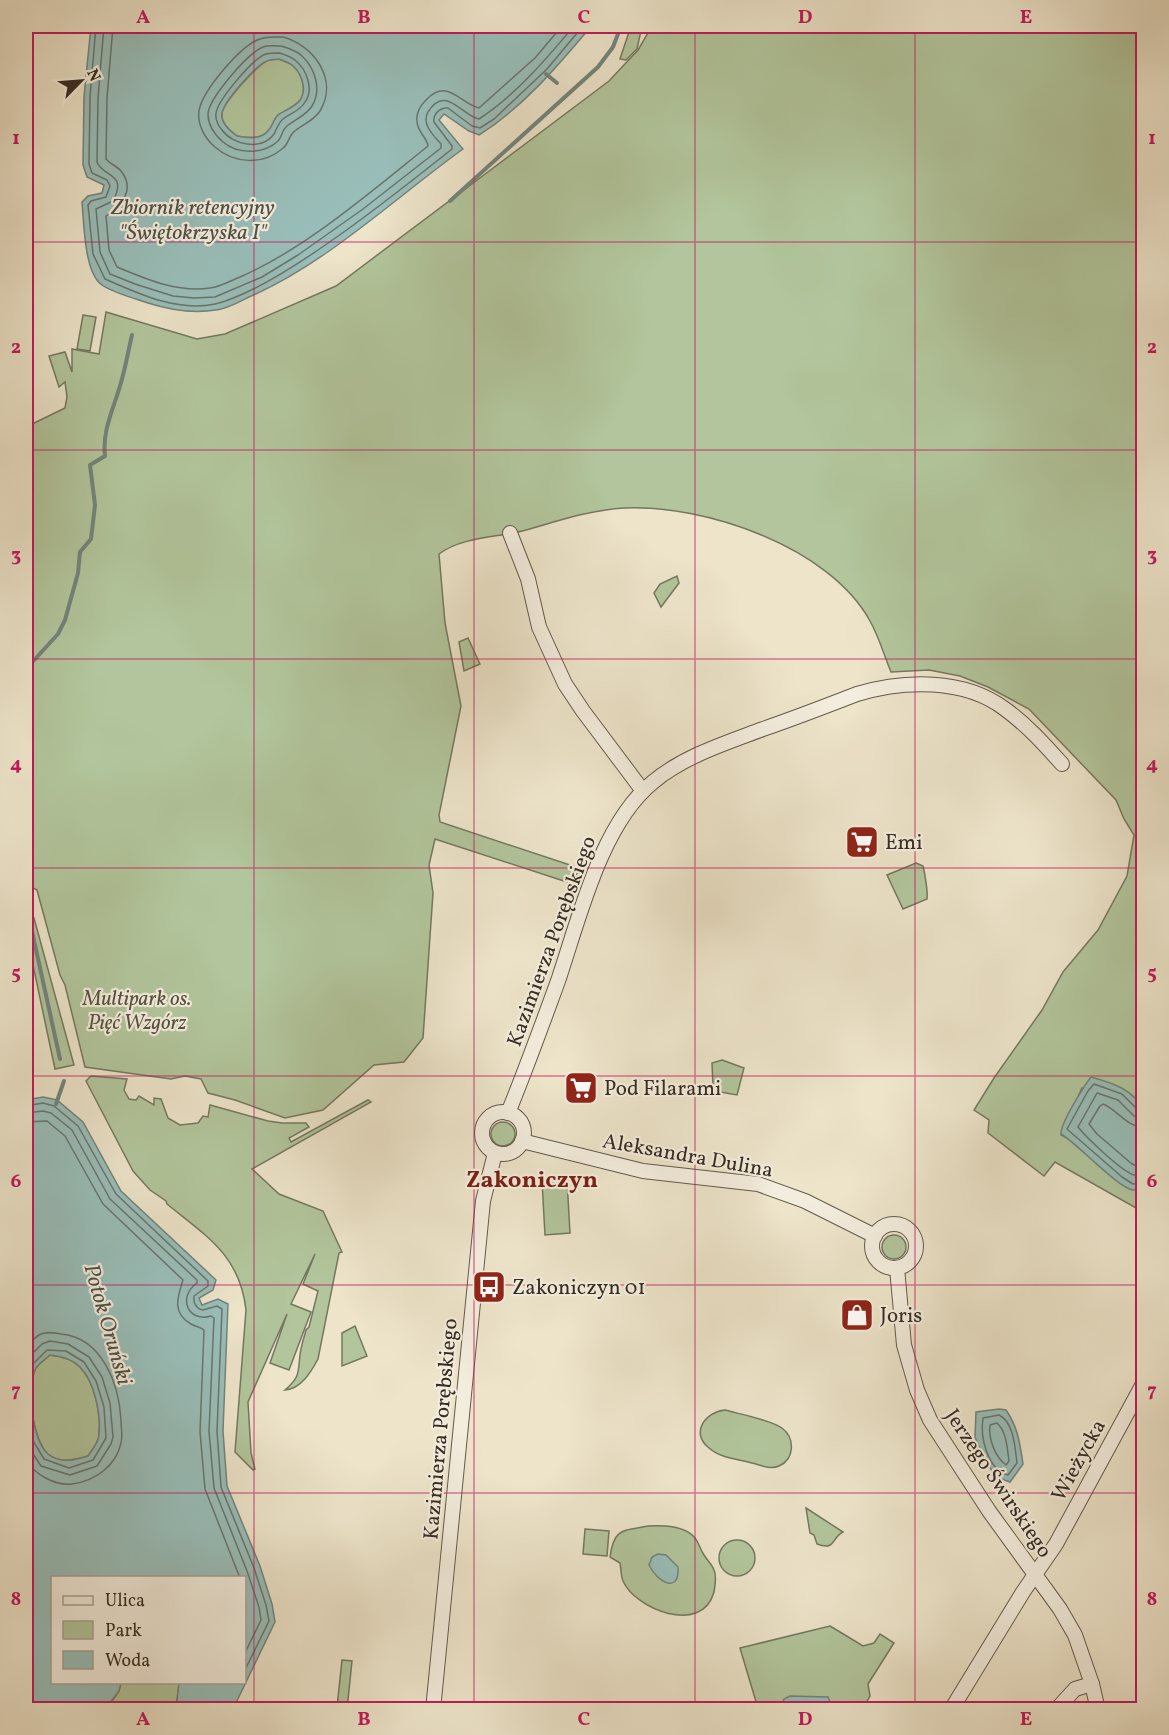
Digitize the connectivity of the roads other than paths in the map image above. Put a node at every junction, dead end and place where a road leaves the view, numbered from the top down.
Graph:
1 (510, 533) dead end
2 (1062, 764) dead end
3 (643, 791) junction
4 (508, 1113) junction
5 (522, 1142) junction
6 (495, 1152) junction
7 (875, 1236) junction
8 (897, 1268) junction
9 (1143, 1382) edge
10 (1036, 1575) junction
11 (1092, 1684) junction
12 (433, 1710) edge
13 (951, 1710) edge
14 (1056, 1710) edge
15 (1098, 1710) edge

1 - 3 street
2 - 3 street, Kazimierza Porębskiego
3 - 4 street, Kazimierza Porębskiego
4 - 5 street
4 - 6 street
5 - 6 street
5 - 7 street, Aleksandra Dulina
6 - 12 street, Kazimierza Porębskiego
7 - 8 street
7 - 8 street
8 - 10 street, Jerzego Świrskiego
9 - 10 street, Wieżycka
10 - 11 street, Jerzego Świrskiego
10 - 13 street, Wieżycka
11 - 14 street
11 - 15 street, Jerzego Świrskiego

